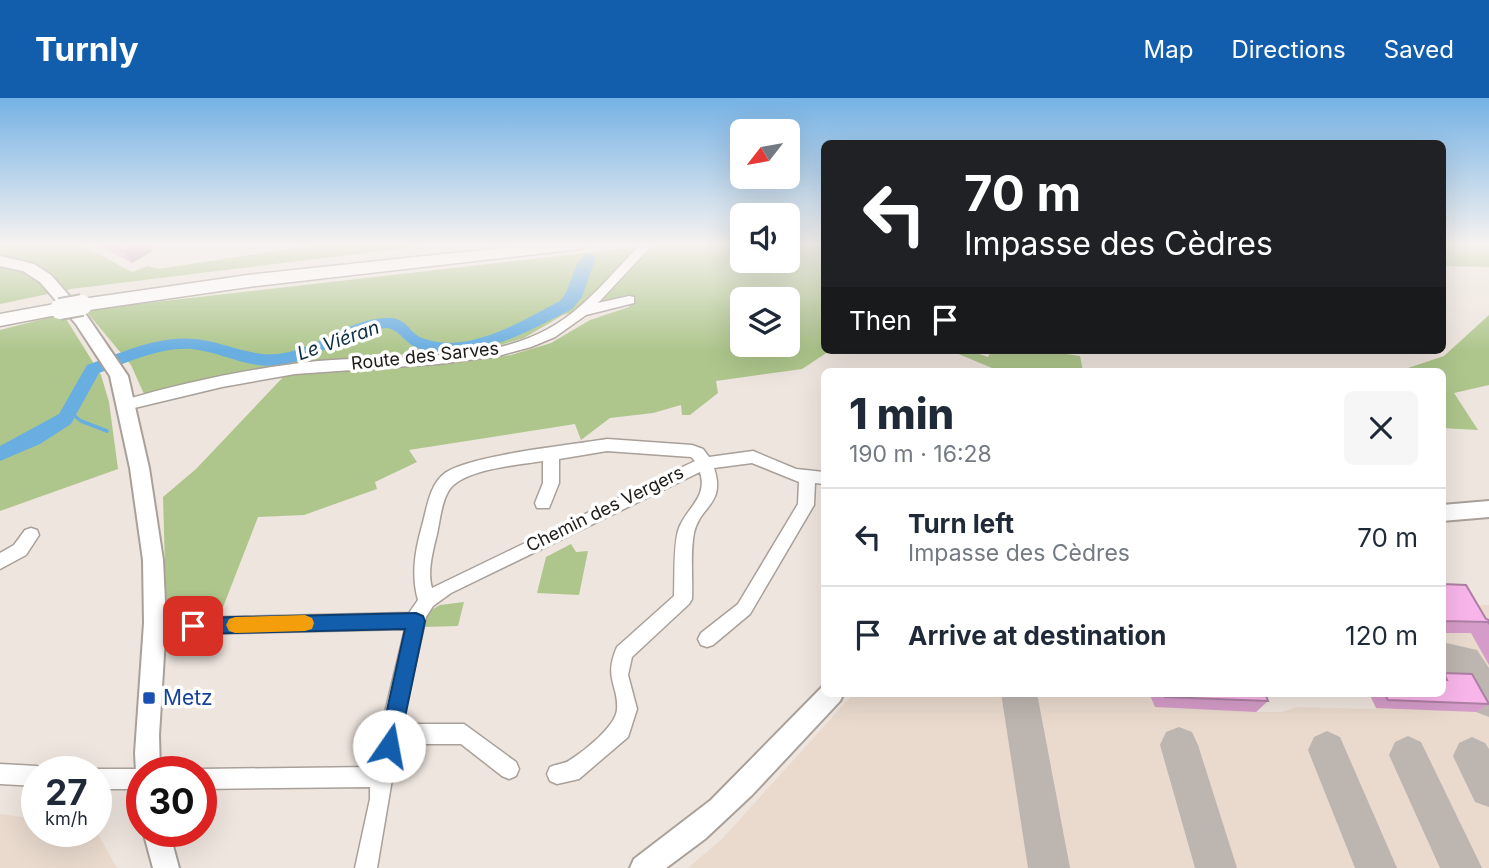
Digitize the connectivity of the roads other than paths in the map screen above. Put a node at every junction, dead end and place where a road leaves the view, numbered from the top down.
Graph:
1 (47, 280) edge
2 (211, 280) edge
3 (258, 280) edge
4 (613, 280) edge
5 (629, 300) dead end
6 (69, 304) junction
7 (583, 311) junction
8 (0, 312) edge
9 (0, 320) edge
10 (126, 405) junction
11 (551, 454) junction
12 (700, 457) junction
13 (816, 477) edge
14 (543, 503) dead end
15 (1489, 509) edge
16 (1446, 513) edge
17 (31, 535) dead end
18 (0, 562) edge
19 (427, 601) junction
20 (416, 621) junction
21 (187, 626) dead end
22 (707, 639) dead end
23 (828, 697) edge
24 (392, 734) junction
25 (146, 756) edge
26 (509, 769) dead end
27 (0, 774) edge
28 (557, 774) dead end
29 (21, 775) edge
30 (380, 777) junction
31 (217, 779) edge
32 (160, 847) edge
33 (166, 868) edge
34 (366, 868) edge
35 (643, 868) edge

1 - 10 main road
2 - 6 highway
3 - 6 highway
4 - 7 street, Route des Sarves
5 - 7 street
6 - 8 highway
6 - 9 highway
7 - 10 street, Route des Sarves
10 - 25 main road
11 - 12 street
11 - 14 street
11 - 19 street
12 - 13 street
12 - 19 street, Chemin des Vergers
12 - 28 street, Chemin des Vergers
13 - 22 street
15 - 16 main road
17 - 18 street
19 - 20 street
20 - 21 street
20 - 24 street
23 - 35 main road
24 - 26 street
24 - 30 street
27 - 29 street
30 - 31 street
30 - 34 street
32 - 33 main road

